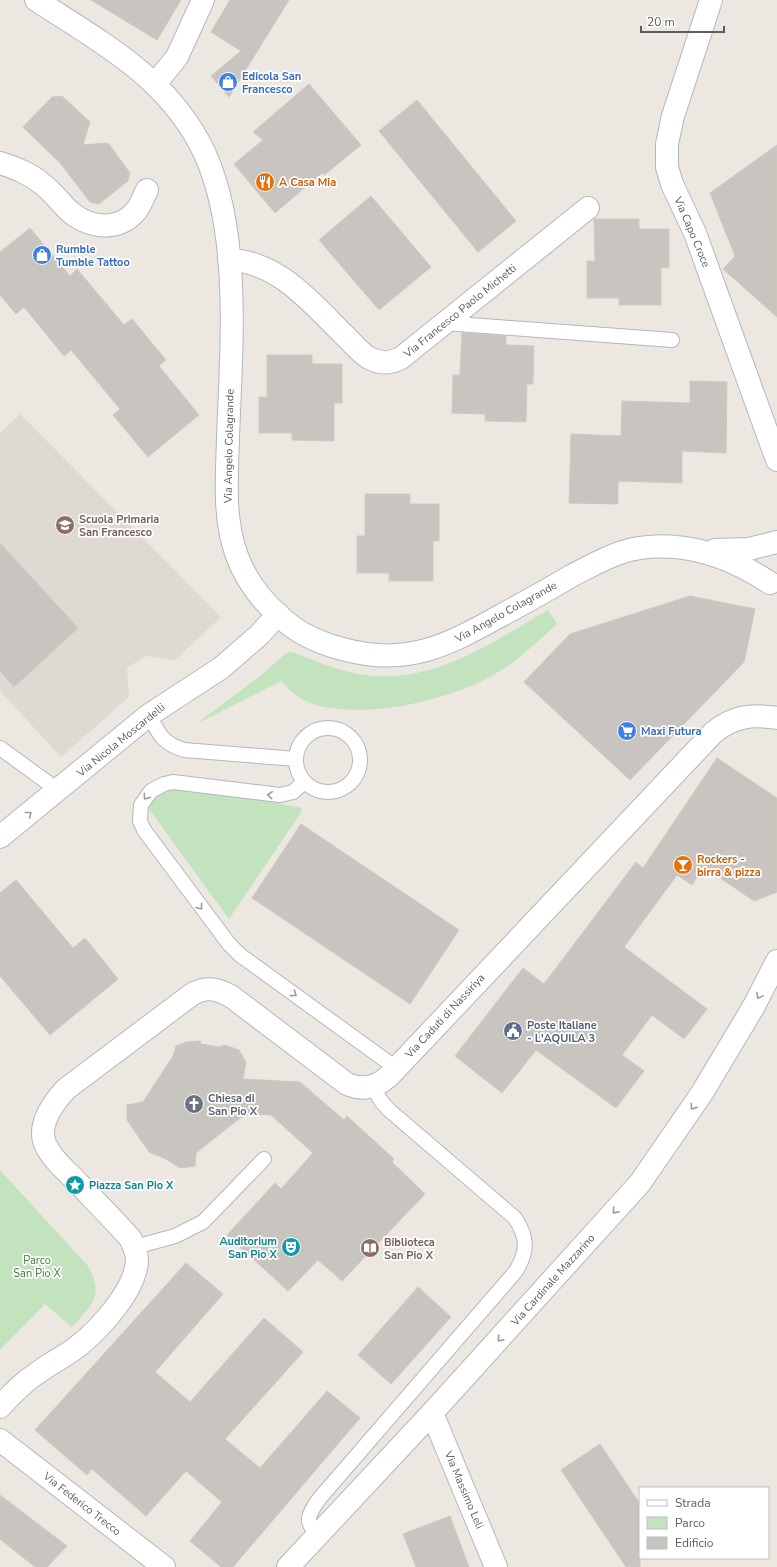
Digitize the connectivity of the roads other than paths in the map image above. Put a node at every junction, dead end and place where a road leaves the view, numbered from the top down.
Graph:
1 (36, 0) edge
2 (203, 0) edge
3 (711, 0) edge
4 (155, 84) junction
5 (0, 163) edge
6 (147, 190) dead end
7 (588, 208) dead end
8 (229, 260) junction
9 (444, 323) junction
10 (672, 340) dead end
11 (777, 460) edge
12 (777, 542) edge
13 (777, 546) edge
14 (698, 550) junction
15 (775, 585) edge
16 (278, 614) junction
17 (149, 715) junction
18 (777, 718) edge
19 (0, 748) edge
20 (296, 758) junction
21 (304, 782) junction
22 (58, 790) junction
23 (0, 837) edge
24 (777, 961) edge
25 (396, 1068) junction
26 (372, 1087) junction
27 (264, 1159) dead end
28 (135, 1247) junction
29 (0, 1407) edge
30 (432, 1413) junction
31 (0, 1440) edge
32 (318, 1535) junction
33 (164, 1567) edge
34 (288, 1567) edge
35 (496, 1567) edge

1 - 4 street, Via Angelo Colagrande
2 - 4 street
3 - 11 street, Via Capo Croce
4 - 8 street, Via Angelo Colagrande
5 - 6 street
7 - 9 street, Via Francesco Paolo Michetti
8 - 9 street, Via Francesco Paolo Michetti
8 - 16 street, Via Angelo Colagrande
9 - 10 lane
12 - 14 street
13 - 15 street
14 - 15 street, Via Angelo Colagrande
14 - 16 street, Via Angelo Colagrande
16 - 17 street, Via Nicola Moscardelli
17 - 20 lane
17 - 22 street, Via Nicola Moscardelli
18 - 25 street, Via Caduti di Nassiriya
19 - 22 lane
20 - 21 lane
20 - 21 lane
21 -> 25 lane
23 -> 22 street, Via Nicola Moscardelli
24 -> 30 street, Via Cardinale Mazzarino
25 - 26 street, Via Caduti di Nassiriya
26 - 28 street
26 - 32 lane
27 - 28 lane
28 - 29 street
30 - 32 street, Via Cardinale Mazzarino
30 - 35 street, Via Massimo Leli
31 - 33 street, Via Federico Trecco
32 - 34 street, Via Cardinale Mazzarino

